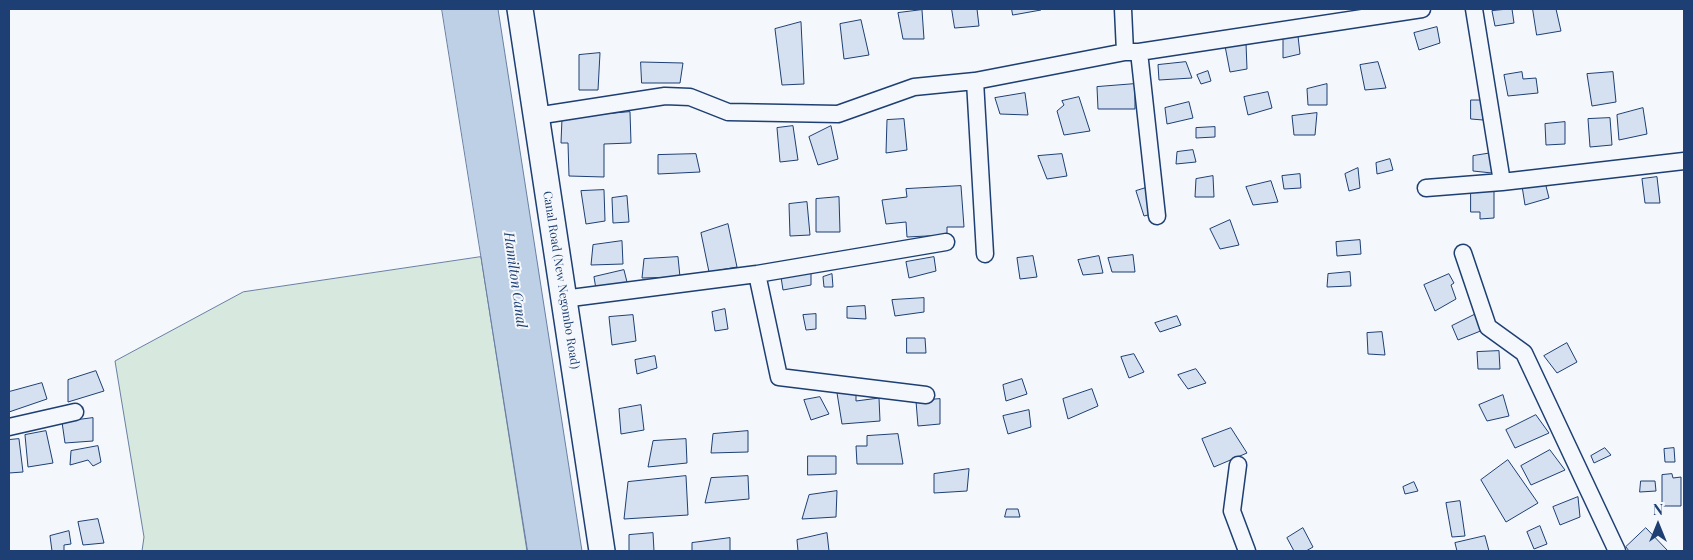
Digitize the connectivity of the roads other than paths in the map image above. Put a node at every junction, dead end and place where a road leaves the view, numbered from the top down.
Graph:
1 (520, 9) edge
2 (1123, 9) edge
3 (1422, 9) edge
4 (1474, 9) edge
5 (1322, 16) edge
6 (1132, 52) junction
7 (975, 82) junction
8 (536, 116) junction
9 (1684, 161) edge
10 (1502, 182) junction
11 (1426, 188) dead end
12 (1157, 216) dead end
13 (946, 242) dead end
14 (1463, 253) dead end
15 (985, 254) dead end
16 (757, 274) junction
17 (563, 299) junction
18 (926, 395) dead end
19 (75, 412) dead end
20 (9, 426) edge
21 (1238, 465) dead end
22 (602, 551) edge
23 (1247, 551) edge
24 (1617, 551) edge

1 - 8 main road, Canal Road (New Negombo Road)
2 - 6 street
3 - 5 street
4 - 10 street
5 - 6 street
6 - 7 street
6 - 12 street
7 - 8 street
7 - 15 street
8 - 17 main road, Canal Road (New Negombo Road)
9 - 10 street
10 - 11 street
13 - 16 street
14 - 24 street
16 - 17 street
16 - 18 street
17 - 22 main road, Canal Road (New Negombo Road)
19 - 20 street
21 - 23 street

